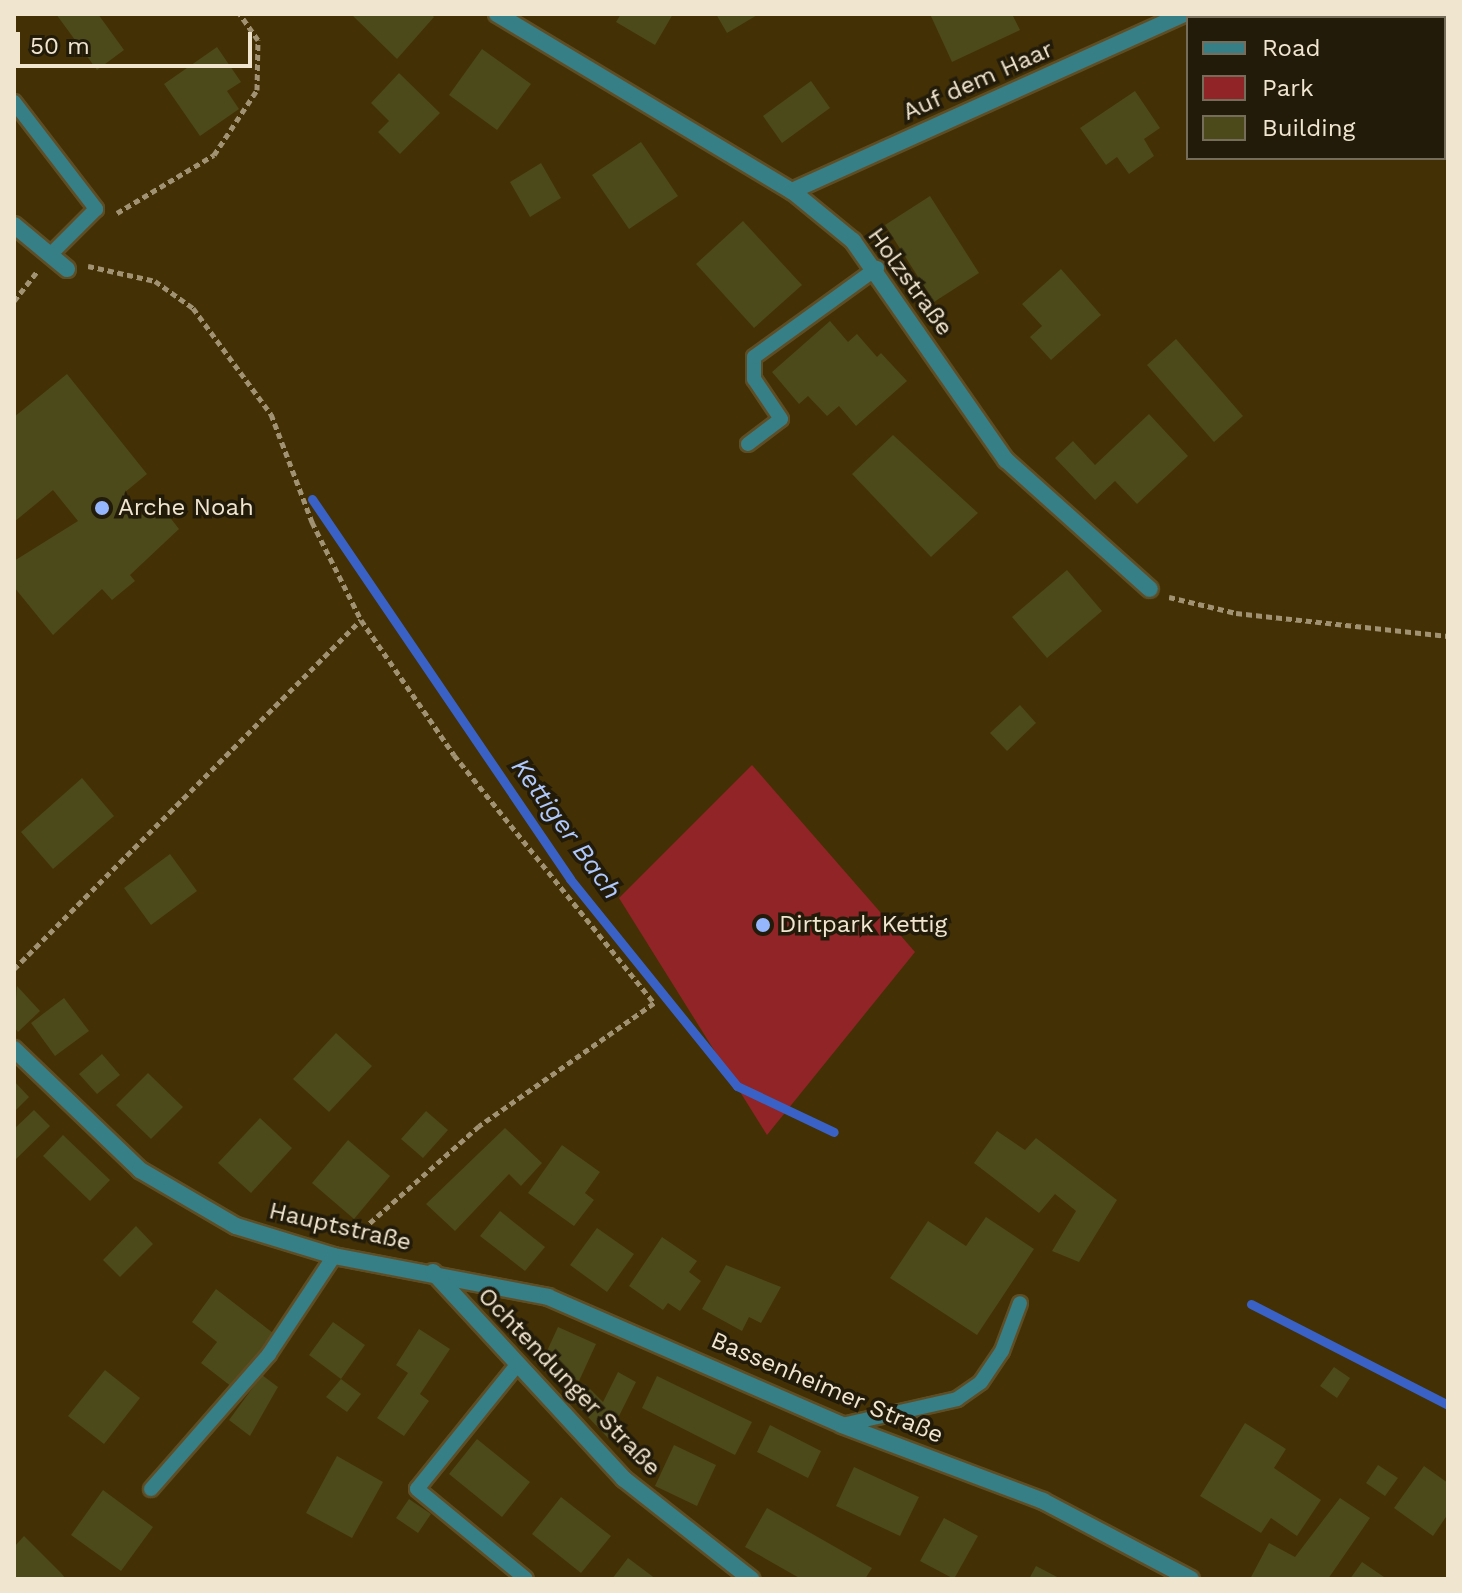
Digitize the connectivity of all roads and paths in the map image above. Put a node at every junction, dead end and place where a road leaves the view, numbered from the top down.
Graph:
1 (240, 14) edge
2 (497, 14) edge
3 (1184, 14) edge
4 (14, 102) edge
5 (792, 191) junction
6 (96, 209) junction
7 (14, 225) edge
8 (53, 252) junction
9 (877, 268) junction
10 (67, 269) joint
11 (14, 301) edge
12 (748, 444) dead end
13 (1150, 589) joint
14 (361, 620) junction
15 (1448, 636) edge
16 (14, 969) edge
17 (14, 1049) edge
18 (334, 1256) junction
19 (433, 1272) junction
20 (1020, 1303) dead end
21 (517, 1365) junction
22 (842, 1425) junction
23 (151, 1489) dead end
24 (526, 1579) edge
25 (751, 1579) edge
26 (1191, 1579) edge

1 - 6 path
2 - 5 street, Holzstraße
3 - 5 street, Auf dem Haar
4 - 6 lane
5 - 9 street, Holzstraße
6 - 8 lane
7 - 8 street
8 - 10 street
8 - 11 path
9 - 12 lane
9 - 13 street, Holzstraße
10 - 14 path
13 - 15 path
14 - 16 path
14 - 18 path
17 - 18 street, Hauptstraße
18 - 19 street, Hauptstraße
18 - 23 lane
19 - 21 street, Ochtendunger Straße
19 - 22 street, Bassenheimer Straße
20 - 22 lane
21 - 24 lane
21 - 25 street, Ochtendunger Straße
22 - 26 street, Bassenheimer Straße

